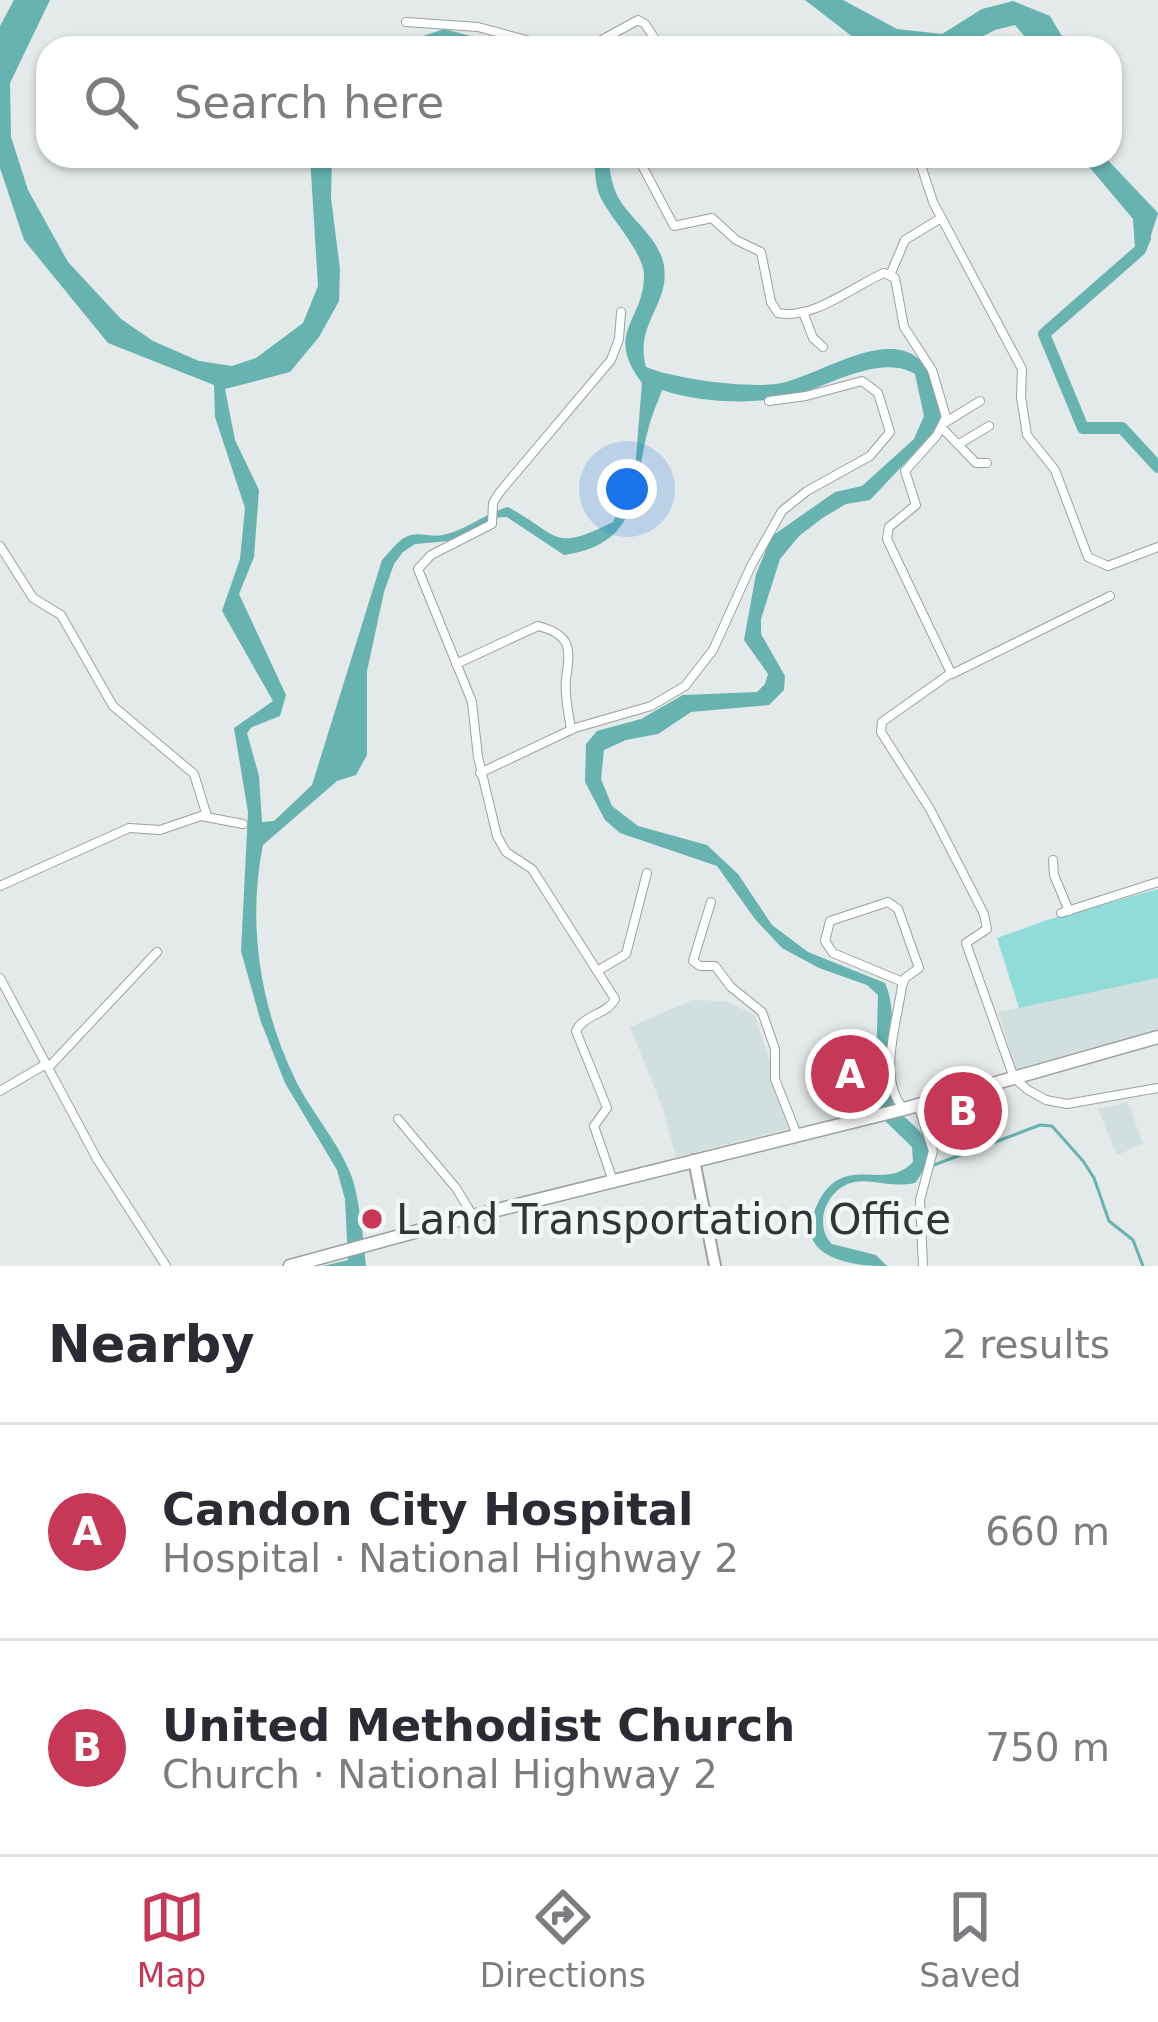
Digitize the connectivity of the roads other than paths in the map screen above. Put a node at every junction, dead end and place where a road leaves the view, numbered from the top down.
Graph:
1 (406, 22) dead end
2 (511, 36) edge
3 (609, 36) edge
4 (653, 36) edge
5 (644, 168) edge
6 (922, 168) edge
7 (941, 218) junction
8 (891, 273) junction
9 (621, 312) dead end
10 (803, 312) junction
11 (823, 347) dead end
12 (769, 401) dead end
13 (980, 401) dead end
14 (989, 425) dead end
15 (943, 426) junction
16 (958, 444) junction
17 (987, 463) dead end
18 (0, 546) edge
19 (1158, 547) edge
20 (12, 565) junction
21 (0, 571) edge
22 (1110, 596) dead end
23 (456, 664) junction
24 (951, 675) junction
25 (571, 730) junction
26 (480, 773) junction
27 (207, 816) junction
28 (242, 824) dead end
29 (1053, 860) dead end
30 (647, 873) dead end
31 (1158, 882) edge
32 (0, 886) edge
33 (711, 902) dead end
34 (157, 952) dead end
35 (599, 970) junction
36 (0, 978) edge
37 (903, 982) junction
38 (1158, 1037) edge
39 (871, 1047) dead end
40 (47, 1066) junction
41 (1013, 1078) junction
42 (1158, 1088) edge
43 (0, 1091) edge
44 (907, 1108) junction
45 (874, 1116) junction
46 (398, 1119) dead end
47 (797, 1135) junction
48 (694, 1160) junction
49 (614, 1182) junction
50 (473, 1216) junction
51 (166, 1266) edge
52 (290, 1266) edge
53 (716, 1266) edge
54 (923, 1266) edge

1 - 2 street
3 - 4 street
5 - 10 street
6 - 7 street
7 - 8 street
7 - 19 street
8 - 10 street
8 - 15 street
9 - 23 street
10 - 11 street
12 - 25 street
13 - 15 street
14 - 16 street
15 - 16 street
15 - 24 street
16 - 17 street
18 - 20 street
20 - 21 street
20 - 27 street
22 - 24 street
23 - 25 street
23 - 26 street
24 - 41 street
25 - 26 street
26 - 35 street
27 - 28 street
27 - 32 street
29 - 31 street
30 - 35 street
33 - 47 street
34 - 40 street
35 - 49 street
36 - 40 street
37 - 37 street
37 - 44 street
38 - 41 main road
39 - 45 street
40 - 43 street
40 - 51 street
41 - 42 street
41 - 44 main road
44 - 45 main road
44 - 54 street
45 - 47 main road
46 - 50 street
47 - 48 main road
48 - 49 main road
48 - 53 street
49 - 50 main road
50 - 52 main road

